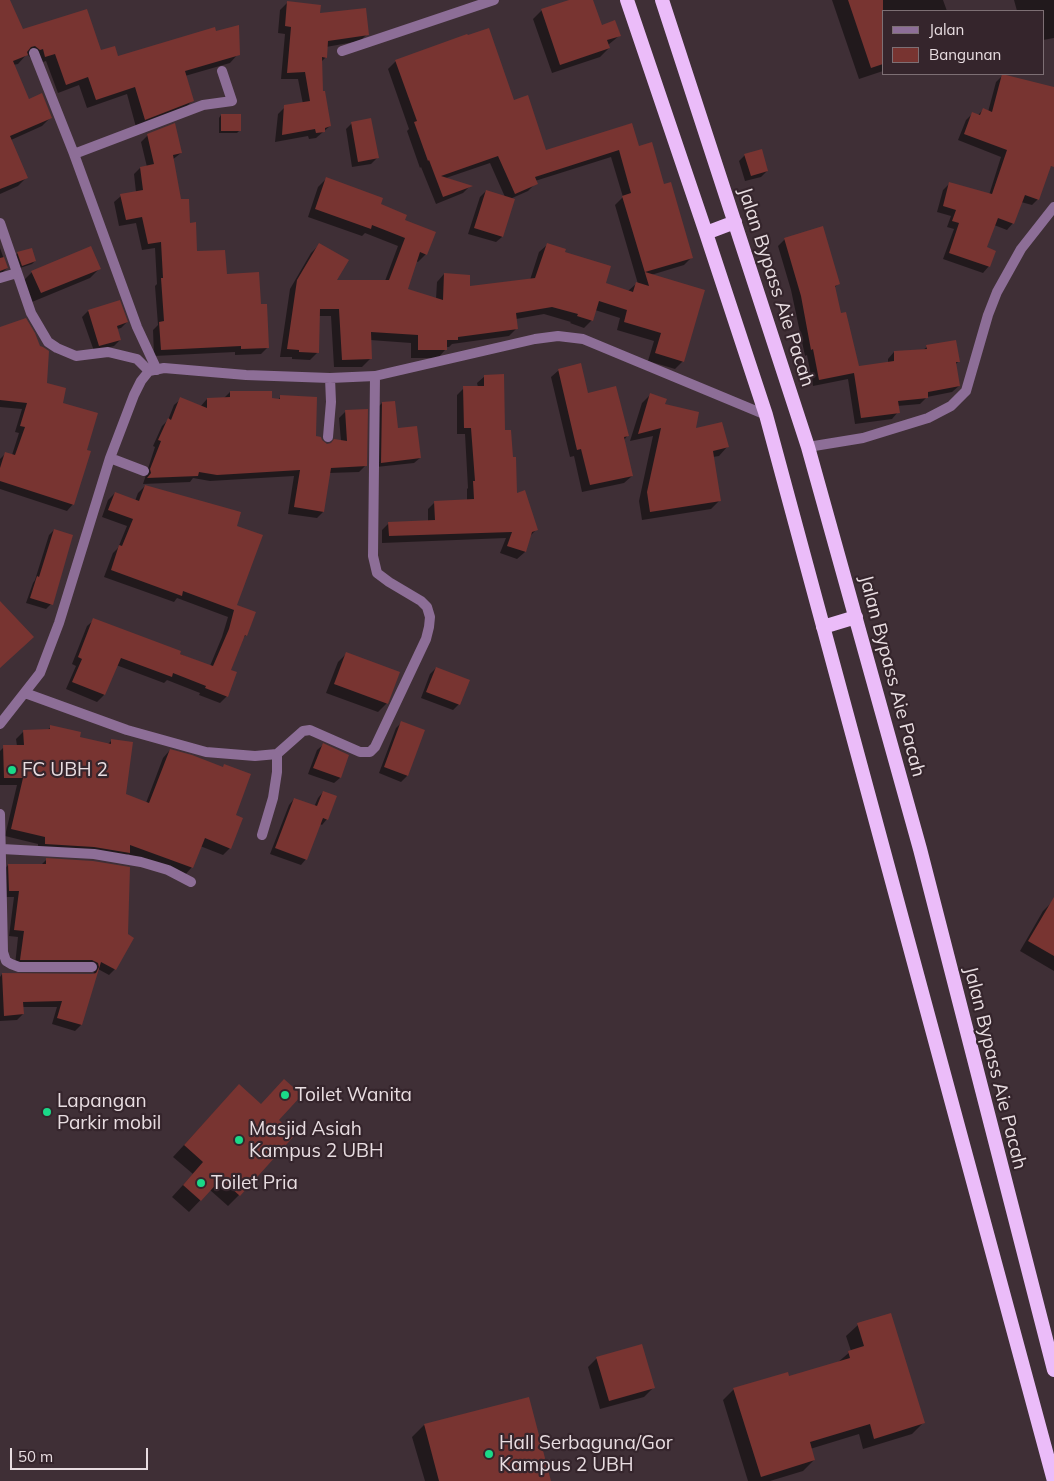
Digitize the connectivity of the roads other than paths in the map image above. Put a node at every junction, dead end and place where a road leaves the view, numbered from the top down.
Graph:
1 (494, 0) edge
2 (627, 0) edge
3 (662, 0) edge
4 (342, 51) dead end
5 (34, 53) dead end
6 (222, 71) dead end
7 (74, 154) junction
8 (1054, 207) edge
9 (735, 222) junction
10 (0, 223) edge
11 (706, 233) junction
12 (17, 273) junction
13 (0, 278) edge
14 (153, 370) junction
15 (375, 376) junction
16 (330, 378) junction
17 (766, 415) junction
18 (328, 436) dead end
19 (808, 447) junction
20 (110, 458) junction
21 (144, 471) dead end
22 (856, 617) junction
23 (823, 627) junction
24 (25, 693) junction
25 (0, 724) edge
26 (277, 754) junction
27 (0, 814) edge
28 (262, 835) dead end
29 (2, 849) junction
30 (191, 882) dead end
31 (92, 967) dead end
32 (1054, 1370) edge
33 (1054, 1481) edge

1 - 4 street
2 - 11 highway
3 - 9 highway, Jalan Bypass Aie Pacah
5 - 7 street
6 - 7 street
7 - 14 street
8 - 19 street
9 - 11 highway
9 - 19 highway, Jalan Bypass Aie Pacah
10 - 12 street
11 - 17 highway
12 - 13 street
12 - 14 street
14 - 16 street
14 - 20 street
15 - 16 street
15 - 17 street
15 - 26 street
16 - 18 street
17 - 23 highway
19 - 22 highway, Jalan Bypass Aie Pacah
20 - 21 street
20 - 24 street
22 - 23 highway
22 - 32 highway, Jalan Bypass Aie Pacah
23 - 33 highway
24 - 25 street
24 - 26 street
26 - 28 street
27 - 29 street
29 - 30 street
29 - 31 street

